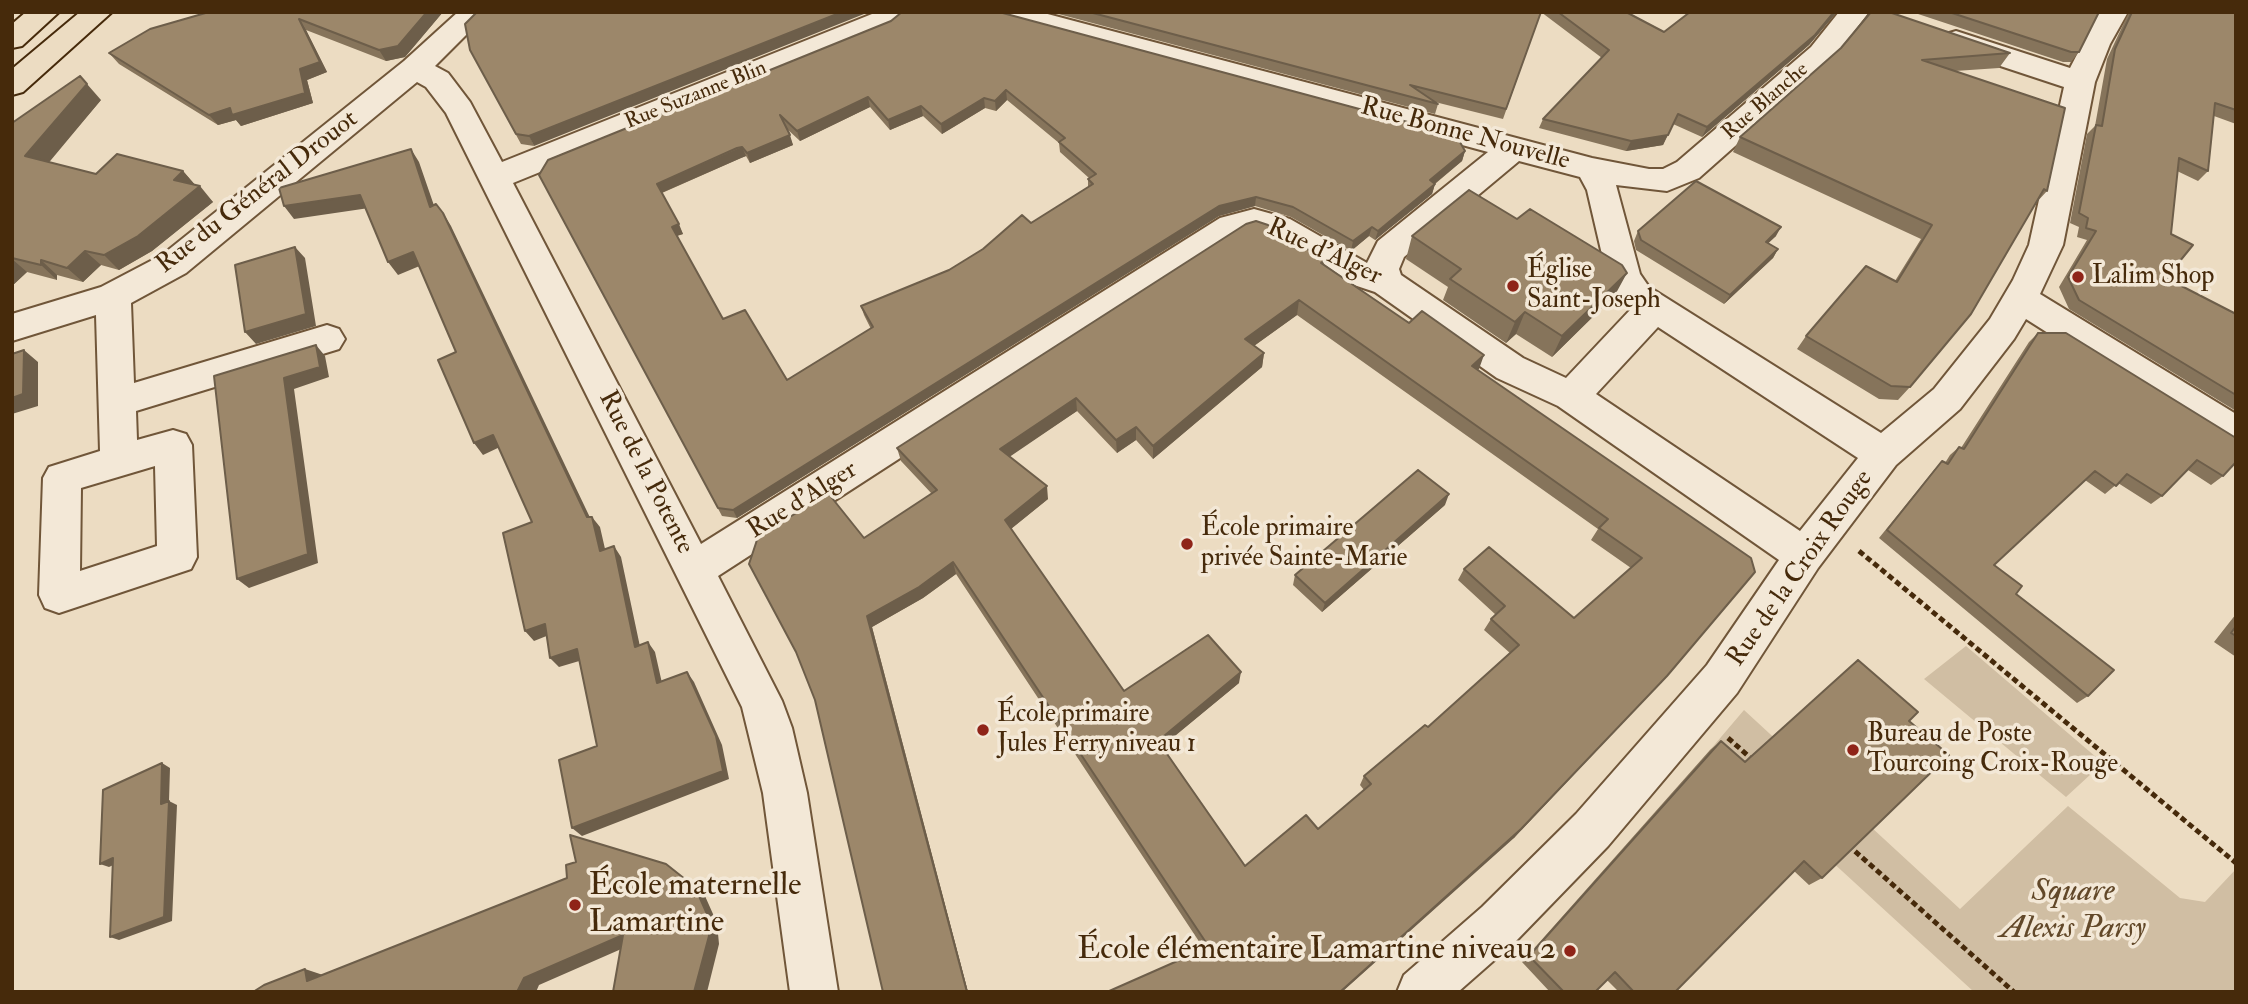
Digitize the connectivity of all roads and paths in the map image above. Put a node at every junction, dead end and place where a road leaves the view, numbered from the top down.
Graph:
1 (45, 12) edge
2 (98, 12) edge
3 (475, 12) edge
4 (899, 12) edge
5 (1004, 12) edge
6 (1855, 12) edge
7 (2114, 12) edge
8 (1935, 33) edge
9 (12, 39) edge
10 (415, 68) junction
11 (2080, 82) junction
12 (12, 85) edge
13 (1514, 148) junction
14 (1592, 169) junction
15 (493, 178) junction
16 (1667, 180) junction
17 (1613, 228) junction
18 (1387, 283) junction
19 (113, 297) junction
20 (2020, 298) junction
21 (1654, 308) junction
22 (12, 328) edge
23 (327, 338) dead end
24 (1571, 397) junction
25 (118, 402) junction
26 (2236, 433) edge
27 (1883, 454) junction
28 (119, 461) dead end
29 (1815, 541) junction
30 (694, 570) junction
31 (1696, 709) junction
32 (1758, 764) edge
33 (1840, 837) edge
34 (2236, 863) edge
35 (814, 992) edge
36 (1421, 992) edge
37 (2014, 992) edge

1 - 9 main road
2 - 12 main road
3 - 10 street
4 - 15 street, Rue Suzanne Blin
5 - 13 street, Rue Bonne Nouvelle
6 - 16 street, Rue Blanche
7 - 11 street, Rue de la Croix Rouge
8 - 11 street
10 - 15 street, Rue de la Potente
10 - 19 street, Rue du Général Drouot
11 - 20 street, Rue de la Croix Rouge
13 - 14 street, Rue Bonne Nouvelle
13 - 18 street
14 - 16 street
14 - 17 street, Rue Bonne Nouvelle
15 - 30 street, Rue de la Potente
16 - 17 street, Rue Blanche
17 - 21 street, Rue Bonne Nouvelle
18 - 24 street, Rue d'Alger
18 - 30 street, Rue d'Alger
19 - 22 street, Rue du Général Drouot
19 - 25 street
20 - 26 street
20 - 27 street, Rue de la Croix Rouge
21 - 24 street
21 - 27 street, Rue Bonne Nouvelle
23 - 25 street
24 - 29 street, Rue d'Alger
25 - 28 street
27 - 29 street, Rue de la Croix Rouge
29 - 31 street, Rue de la Croix Rouge
29 - 34 path
30 - 35 street, Rue de la Potente
31 - 32 path
31 - 36 street, Rue de la Croix Rouge
33 - 37 path

